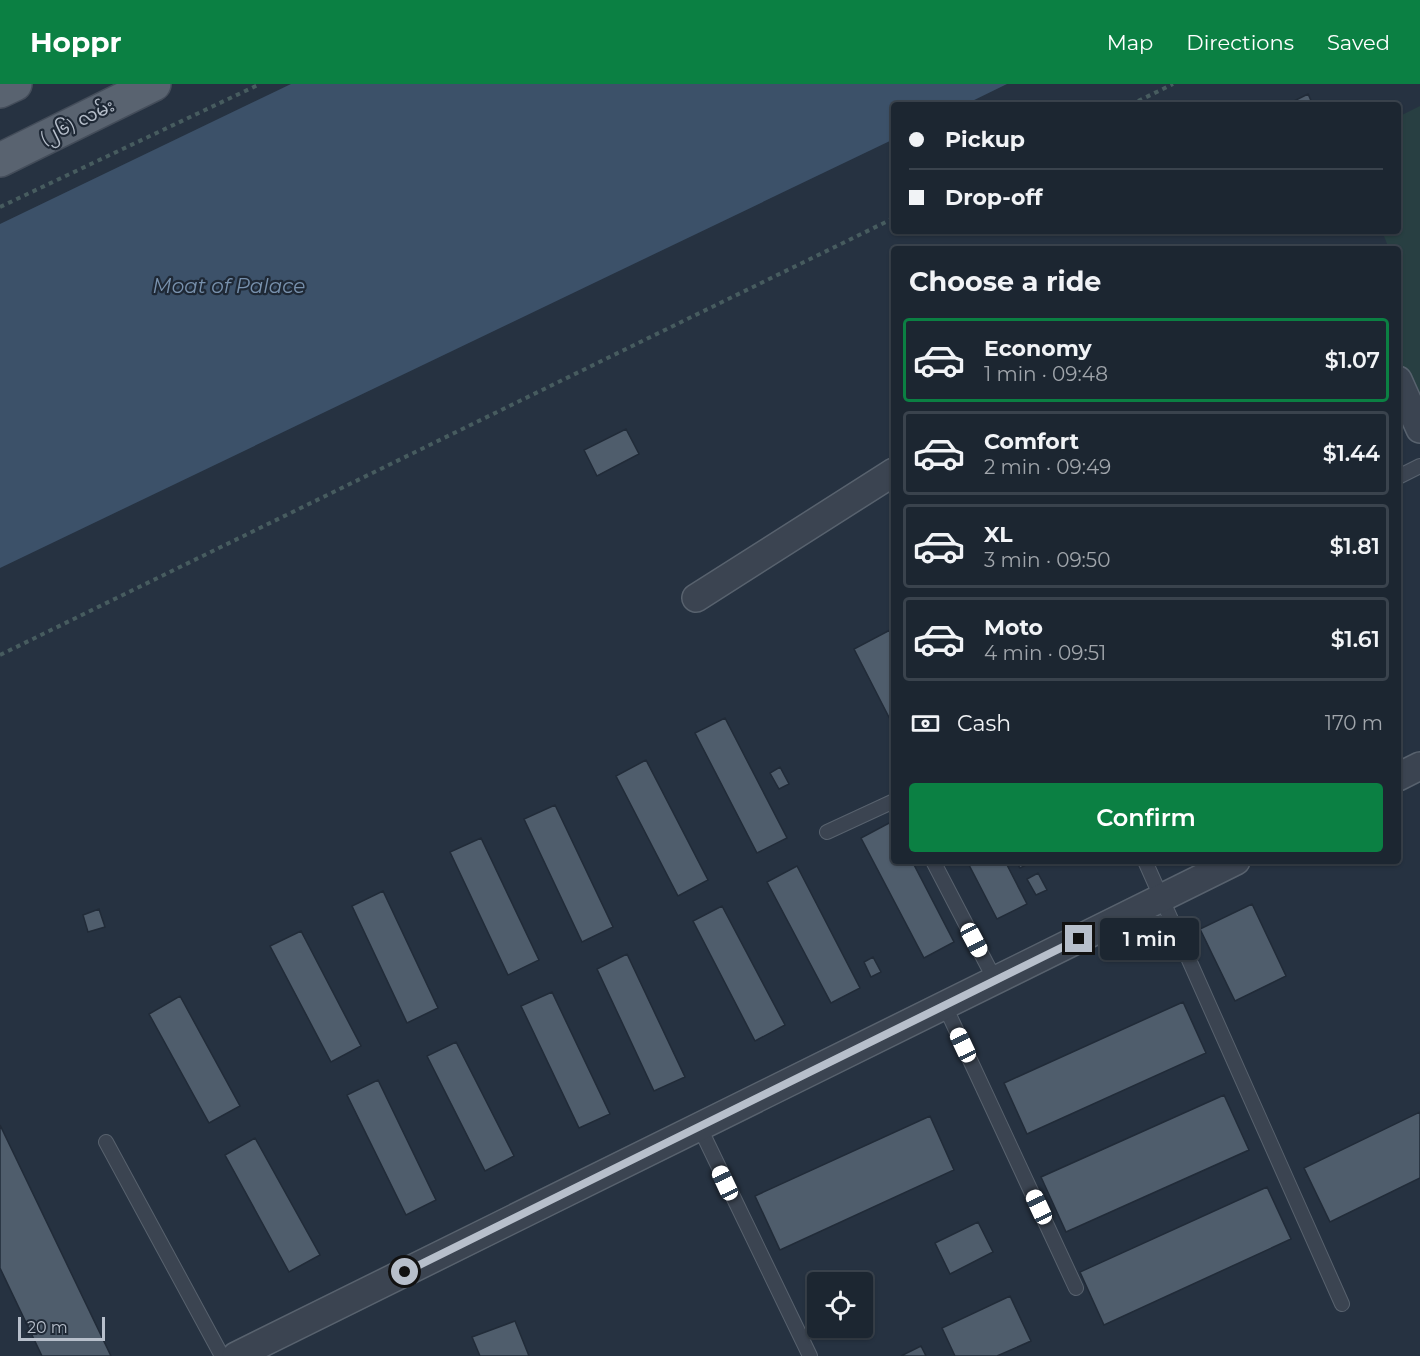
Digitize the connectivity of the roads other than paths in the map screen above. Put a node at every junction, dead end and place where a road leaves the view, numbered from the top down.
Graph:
1 (15, 84) edge
2 (154, 84) edge
3 (0, 91) edge
4 (0, 160) edge
5 (1401, 387) edge
6 (1420, 429) edge
7 (1420, 466) edge
8 (891, 474) edge
9 (1401, 476) edge
10 (696, 598) dead end
11 (1420, 766) edge
12 (1401, 776) edge
13 (891, 802) edge
14 (827, 832) dead end
15 (935, 864) edge
16 (1147, 864) edge
17 (1230, 864) edge
18 (1164, 898) junction
19 (995, 980) junction
20 (944, 1004) junction
21 (699, 1126) junction
22 (106, 1142) dead end
23 (1076, 1288) dead end
24 (1342, 1305) dead end
25 (222, 1356) edge
26 (236, 1356) edge
27 (810, 1356) edge

1 - 3 main road
2 - 4 main road, (၂၆) လမ်း
5 - 6 street
7 - 9 lane
8 - 10 street
11 - 12 street
13 - 14 lane
15 - 19 lane
16 - 18 lane
17 - 18 street
18 - 19 street
18 - 24 lane
19 - 20 street
20 - 21 street
20 - 23 lane
21 - 26 street
21 - 27 lane
22 - 25 lane

